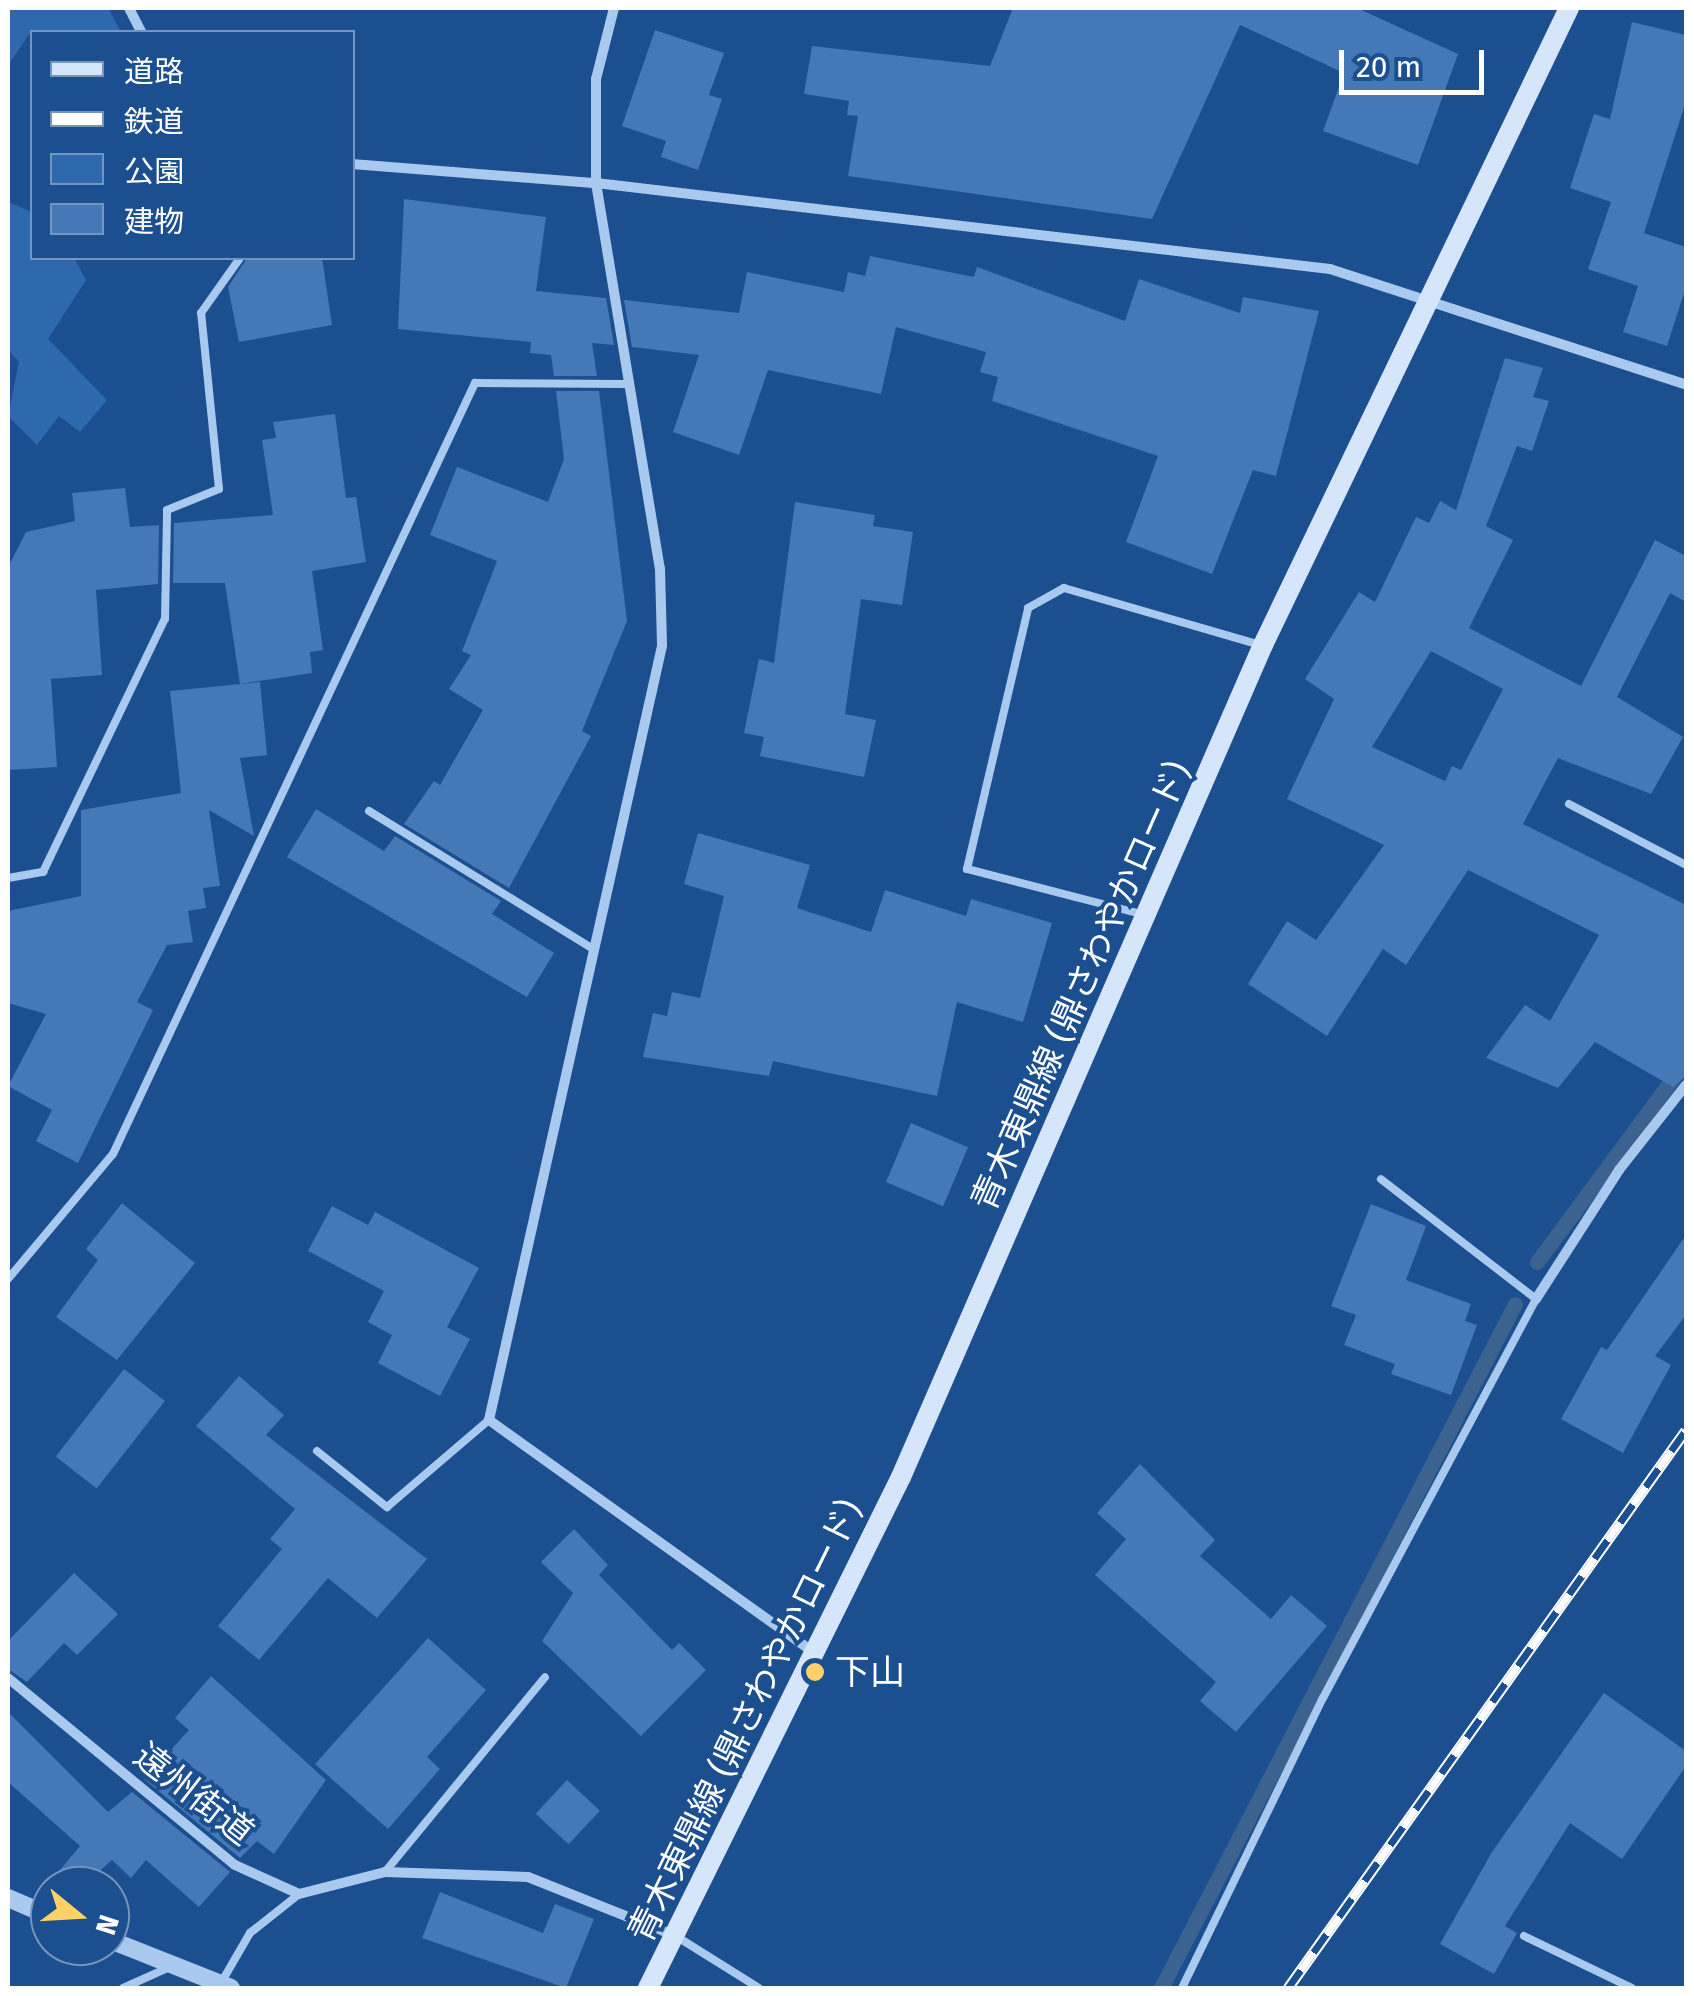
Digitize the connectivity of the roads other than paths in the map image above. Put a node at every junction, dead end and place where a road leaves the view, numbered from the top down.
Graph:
1 (129, 8) edge
2 (614, 8) edge
3 (1569, 8) edge
4 (141, 30) edge
5 (355, 164) edge
6 (596, 183) junction
7 (239, 260) edge
8 (1429, 299) junction
9 (628, 384) junction
10 (1686, 384) edge
11 (1263, 646) junction
12 (1569, 804) dead end
13 (368, 811) dead end
14 (1686, 865) edge
15 (8, 878) edge
16 (1149, 916) junction
17 (595, 950) junction
18 (1686, 1085) edge
19 (1380, 1179) dead end
20 (8, 1278) edge
21 (1536, 1300) junction
22 (488, 1420) junction
23 (317, 1451) dead end
24 (813, 1652) junction
25 (545, 1677) dead end
26 (8, 1678) edge
27 (385, 1872) junction
28 (299, 1894) junction
29 (1524, 1936) dead end
30 (679, 1938) junction
31 (130, 1948) edge
32 (174, 1965) junction
33 (226, 1986) edge
34 (122, 1988) edge
35 (648, 1988) edge
36 (759, 1988) edge
37 (1182, 1988) edge
38 (1632, 1988) edge

1 - 4 street
2 - 6 street
3 - 8 main road, 青木東鼎線 (鼎さわやかロード)
5 - 6 street
6 - 8 street
6 - 9 street
7 - 15 lane
8 - 10 street
8 - 11 main road, 青木東鼎線 (鼎さわやかロード)
9 - 17 street
9 - 20 lane
11 - 16 main road, 青木東鼎線 (鼎さわやかロード)
11 - 16 lane
12 - 14 lane
13 - 17 lane
16 - 24 main road, 青木東鼎線 (鼎さわやかロード)
17 - 22 street
18 - 21 street
19 - 21 lane
21 - 37 lane
22 - 23 lane
22 - 24 street
24 - 30 main road, 青木東鼎線 (鼎さわやかロード)
25 - 27 lane
26 - 28 street, 遠州街道
27 - 28 street
27 - 30 street
28 - 33 lane
29 - 38 lane
30 - 35 main road, 青木東鼎線 (鼎さわやかロード)
30 - 36 lane
31 - 32 street
32 - 33 street
32 - 34 lane

